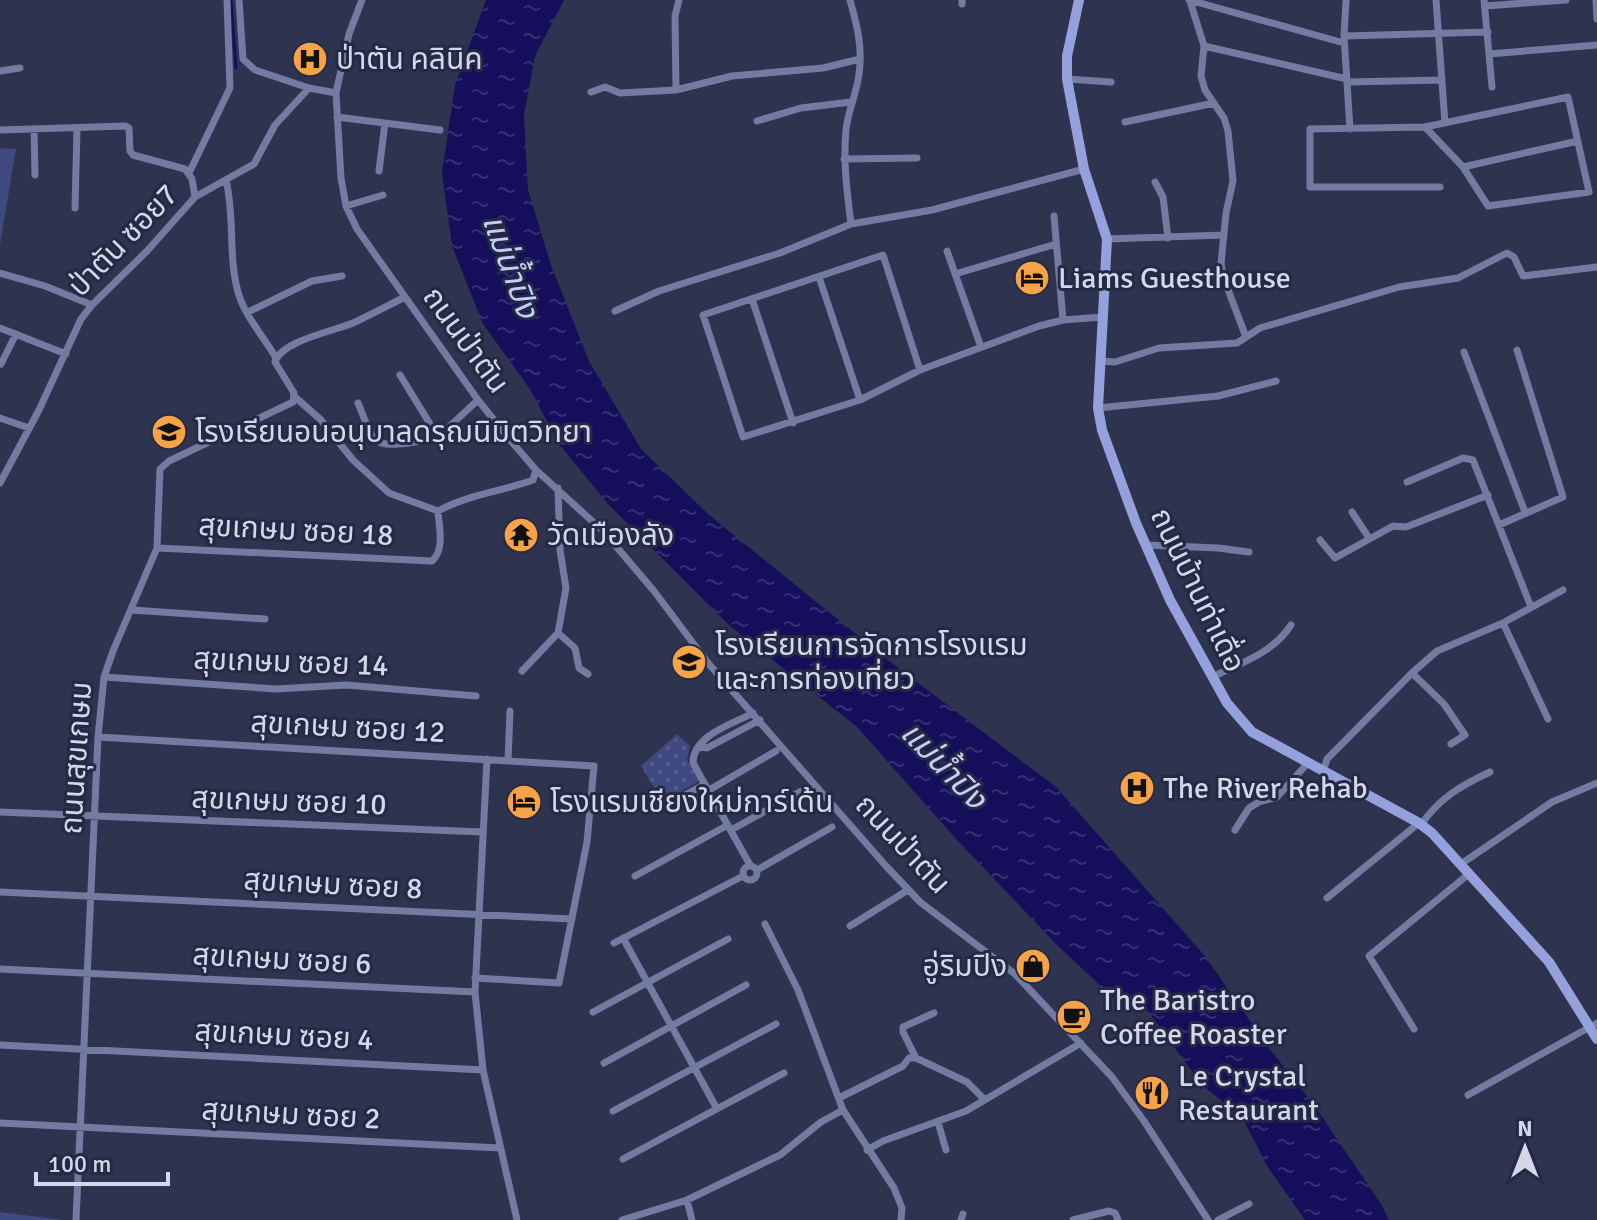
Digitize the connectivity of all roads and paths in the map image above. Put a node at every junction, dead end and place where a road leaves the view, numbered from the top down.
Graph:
1 (227, 0) edge
2 (239, 0) edge
3 (362, 0) edge
4 (679, 0) edge
5 (850, 0) edge
6 (1079, 0) edge
7 (1190, 0) edge
8 (1346, 0) edge
9 (1436, 0) edge
10 (1566, 0) edge
11 (1596, 0) edge
12 (1207, 2) edge
13 (1485, 3) edge
14 (1597, 19) edge
15 (1488, 32) junction
16 (1438, 34) junction
17 (1344, 40) junction
18 (1597, 45) edge
19 (1204, 46) junction
20 (1489, 54) junction
21 (243, 59) junction
22 (860, 59) junction
23 (229, 60) junction
24 (20, 68) dead end
25 (0, 71) edge
26 (1067, 79) junction
27 (1442, 80) junction
28 (1347, 81) junction
29 (1111, 82) dead end
30 (1492, 87) dead end
31 (309, 88) junction
32 (676, 90) junction
33 (591, 92) dead end
34 (336, 93) junction
35 (851, 102) junction
36 (1214, 103) junction
37 (337, 117) junction
38 (757, 121) dead end
39 (1125, 122) dead end
40 (385, 123) junction
41 (1445, 123) junction
42 (1425, 127) junction
43 (77, 129) junction
44 (1350, 129) junction
45 (0, 130) edge
46 (34, 130) junction
47 (440, 130) dead end
48 (1578, 141) junction
49 (917, 158) dead end
50 (844, 159) junction
51 (1463, 167) junction
52 (1084, 169) junction
53 (379, 171) dead end
54 (189, 173) junction
55 (35, 175) dead end
56 (226, 180) junction
57 (1155, 182) dead end
58 (1440, 187) dead end
59 (383, 195) dead end
60 (195, 197) junction
61 (346, 206) junction
62 (75, 208) dead end
63 (1054, 216) dead end
64 (851, 224) junction
65 (1224, 235) junction
66 (1168, 238) junction
67 (1107, 239) junction
68 (1056, 244) junction
69 (947, 251) dead end
70 (1597, 267) edge
71 (0, 273) edge
72 (955, 274) junction
73 (342, 276) dead end
74 (819, 277) junction
75 (405, 297) junction
76 (752, 299) junction
77 (92, 305) junction
78 (615, 311) dead end
79 (248, 312) junction
80 (1103, 317) junction
81 (1063, 320) junction
82 (0, 328) edge
83 (16, 334) junction
84 (1246, 337) junction
85 (981, 347) junction
86 (1517, 350) dead end
87 (1464, 352) dead end
88 (66, 354) junction
89 (276, 358) junction
90 (1100, 361) junction
91 (1, 364) edge
92 (920, 370) junction
93 (400, 375) dead end
94 (1276, 381) dead end
95 (294, 395) junction
96 (478, 400) junction
97 (860, 400) junction
98 (358, 403) dead end
99 (1098, 408) junction
100 (0, 418) edge
101 (793, 423) junction
102 (29, 428) junction
103 (438, 437) junction
104 (536, 470) junction
105 (1407, 482) dead end
106 (0, 483) edge
107 (558, 488) junction
108 (1488, 495) junction
109 (438, 511) junction
110 (1352, 512) dead end
111 (1525, 512) junction
112 (1499, 525) junction
113 (1369, 538) junction
114 (1320, 540) dead end
115 (1146, 545) junction
116 (157, 548) junction
117 (1249, 552) dead end
118 (1563, 590) dead end
119 (1531, 607) junction
120 (132, 610) junction
121 (265, 619) dead end
122 (1503, 623) junction
123 (1291, 625) dead end
124 (558, 633) junction
125 (522, 671) dead end
126 (1412, 673) junction
127 (588, 674) dead end
128 (104, 677) junction
129 (1212, 677) junction
130 (476, 696) dead end
131 (510, 711) dead end
132 (753, 713) junction
133 (1548, 719) dead end
134 (760, 720) junction
135 (98, 737) junction
136 (1451, 744) dead end
137 (699, 746) junction
138 (776, 751) dead end
139 (487, 759) junction
140 (508, 761) junction
141 (1308, 763) junction
142 (1323, 772) junction
143 (1490, 772) dead end
144 (1597, 783) edge
145 (707, 787) junction
146 (807, 788) dead end
147 (656, 811) dead end
148 (0, 812) edge
149 (94, 817) junction
150 (1420, 824) junction
151 (729, 827) junction
152 (832, 827) dead end
153 (1235, 830) dead end
154 (482, 832) junction
155 (1461, 864) junction
156 (754, 868) junction
157 (1470, 873) junction
158 (635, 876) dead end
159 (743, 876) junction
160 (908, 890) junction
161 (0, 892) edge
162 (91, 896) junction
163 (1327, 898) dead end
164 (478, 914) junction
165 (572, 919) junction
166 (765, 924) dead end
167 (850, 926) dead end
168 (623, 938) junction
169 (728, 939) dead end
170 (614, 943) dead end
171 (0, 969) edge
172 (87, 974) junction
173 (475, 978) junction
174 (648, 983) junction
175 (746, 985) dead end
176 (475, 992) junction
177 (593, 1012) dead end
178 (934, 1013) dead end
179 (776, 1024) dead end
180 (1593, 1025) edge
181 (672, 1026) junction
182 (1414, 1029) dead end
183 (1597, 1039) edge
184 (1081, 1043) junction
185 (0, 1045) edge
186 (83, 1049) junction
187 (916, 1058) junction
188 (604, 1063) dead end
189 (695, 1068) junction
190 (483, 1070) junction
191 (784, 1073) dead end
192 (1468, 1095) dead end
193 (839, 1098) junction
194 (984, 1099) junction
195 (717, 1109) junction
196 (843, 1110) junction
197 (613, 1111) dead end
198 (938, 1122) junction
199 (0, 1123) edge
200 (80, 1127) junction
201 (500, 1148) junction
202 (867, 1150) junction
203 (946, 1150) dead end
204 (623, 1159) dead end
205 (687, 1200) junction
206 (1249, 1204) dead end
207 (76, 1220) edge
208 (517, 1220) edge
209 (622, 1220) edge
210 (692, 1220) edge
211 (901, 1220) edge
212 (1073, 1220) edge
213 (1118, 1220) edge
214 (1208, 1220) edge
215 (1218, 1220) edge

1 - 23 street
2 - 21 street
3 - 34 street, ถนนป่าตัน
4 - 32 street
5 - 22 street
6 - 26 street, ถนนบ้านท่าเดื่อ
7 - 12 street
7 - 19 street
8 - 17 street
9 - 16 street
10 - 13 street
11 - 14 street
12 - 17 street
13 - 15 street
15 - 16 street
15 - 20 street
16 - 17 street
16 - 27 street
17 - 28 street
18 - 20 street
19 - 28 street
19 - 36 street
20 - 30 street
21 - 23 street
21 - 31 street
22 - 32 street
22 - 35 street
23 - 54 street
24 - 25 street
26 - 29 street
26 - 52 street, ถนนบ้านท่าเดื่อ
27 - 28 street
27 - 41 street
28 - 44 street
31 - 34 street
31 - 56 street, ป่าตัน ซอย7
32 - 33 street
34 - 37 street, ถนนป่าตัน
35 - 38 street
35 - 50 street
36 - 39 street
36 - 65 street
37 - 40 street
37 - 61 street, ถนนป่าตัน
40 - 47 street
40 - 53 street
41 - 42 street
41 - 48 street
42 - 44 street
42 - 51 street
43 - 46 street
43 - 54 street
43 - 62 street
44 - 58 street
45 - 46 street
46 - 55 street
48 - 51 street
48 - 51 street
49 - 50 street
50 - 64 street
52 - 64 street
52 - 67 street, ถนนบ้านท่าเดื่อ
54 - 60 street
56 - 60 street, ป่าตัน ซอย7
56 - 79 street
57 - 66 street
59 - 61 street
60 - 77 street, ป่าตัน ซอย7
61 - 75 street, ถนนป่าตัน
63 - 68 street
64 - 78 street
65 - 66 street
65 - 84 street
66 - 67 street
67 - 80 street, ถนนบ้านท่าเดื่อ
68 - 72 street
68 - 81 street
69 - 72 street
70 - 84 street
71 - 77 street
72 - 85 street
73 - 79 street
74 - 76 street
74 - 92 street
74 - 97 street
75 - 89 street
75 - 96 street, ถนนป่าตัน
76 - 101 street
76 - 101 street
77 - 88 street, ป่าตัน ซอย7
79 - 89 street
80 - 81 street
80 - 90 street, ถนนบ้านท่าเดื่อ
81 - 85 street
82 - 83 street
83 - 88 street
83 - 91 street
84 - 90 street
85 - 92 street
86 - 111 street
87 - 111 street
88 - 102 street, ป่าตัน ซอย7
89 - 95 street
90 - 99 street, ถนนบ้านท่าเดื่อ
92 - 97 street
93 - 103 street
94 - 99 street
95 - 109 street
95 - 116 street, ถนนสุขเกษม
96 - 103 street
96 - 104 street, ถนนป่าตัน
97 - 101 street
98 - 103 street
99 - 115 street, ถนนบ้านท่าเดื่อ
100 - 102 street
102 - 106 street, ป่าตัน ซอย7
104 - 107 street, ถนนป่าตัน
104 - 109 street
105 - 108 street
107 - 124 street
107 - 132 street, ถนนป่าตัน
108 - 112 street
108 - 113 street
109 - 116 street, สุขเกษม ซอย 18
110 - 113 street
111 - 112 street
112 - 119 street
113 - 114 street
115 - 117 street
115 - 129 street, ถนนบ้านท่าเดื่อ
116 - 120 street, ถนนสุขเกษม
118 - 119 street
119 - 122 street
120 - 121 street
120 - 128 street, ถนนสุขเกษม
122 - 126 street
122 - 133 street
123 - 129 street
124 - 125 street
124 - 127 street
126 - 136 street
126 - 142 street
128 - 130 street, สุขเกษม ซอย 14
128 - 135 street, ถนนสุขเกษม
129 - 141 street, ถนนบ้านท่าเดื่อ
131 - 140 street
132 - 134 street, ถนนป่าตัน
132 - 137 street
134 - 137 street
134 - 160 street, ถนนป่าตัน
135 - 139 street, สุขเกษม ซอย 12
135 - 149 street, ถนนสุขเกษม
137 - 145 street
138 - 145 street
139 - 140 street, สุขเกษม ซอย 12
139 - 154 street
140 - 165 street, สุขเกษม ซอย 12
141 - 142 street, ถนนบ้านท่าเดื่อ
141 - 153 street
142 - 150 street, ถนนบ้านท่าเดื่อ
143 - 150 street
144 - 155 street
145 - 147 street
145 - 151 street
146 - 151 street
148 - 149 street, สุขเกษม ซอย 10
149 - 154 street, สุขเกษม ซอย 10
149 - 162 street, ถนนสุขเกษม
150 - 155 street, ถนนบ้านท่าเดื่อ
150 - 163 street
151 - 156 street
151 - 158 street
152 - 156 street
154 - 164 street
155 - 157 street, ถนนบ้านท่าเดื่อ
156 - 159 street
156 - 159 street
157 - 180 street, ถนนบ้านท่าเดื่อ
157 - 182 street
159 - 168 street
160 - 167 street
160 - 184 street, ถนนป่าตัน
161 - 162 street, สุขเกษม ซอย 8
162 - 164 street, สุขเกษม ซอย 8
162 - 172 street, ถนนสุขเกษม
164 - 165 street, สุขเกษม ซอย 8
164 - 173 street
165 - 173 street
166 - 193 street
168 - 170 street
168 - 174 street
169 - 174 street
171 - 172 street, สุขเกษม ซอย 6
172 - 176 street, สุขเกษม ซอย 6
172 - 186 street, ถนนสุขเกษม
173 - 176 street
174 - 177 street
174 - 181 street
175 - 181 street
176 - 190 street
178 - 187 street
179 - 189 street
180 - 183 street, ถนนบ้านท่าเดื่อ
180 - 192 street
181 - 188 street
181 - 189 street
184 - 194 street
184 - 214 street, ถนนป่าตัน
185 - 186 street, สุขเกษม ซอย 4
186 - 190 street, สุขเกษม ซอย 4
186 - 200 street, ถนนสุขเกษม
187 - 193 street
187 - 194 street
189 - 195 street
189 - 197 street
190 - 201 street
191 - 195 street
193 - 196 street
194 - 198 street
195 - 204 street
196 - 202 street
196 - 205 street
198 - 202 street
198 - 203 street
199 - 200 street, สุขเกษม ซอย 2
200 - 201 street, สุขเกษม ซอย 2
200 - 207 street, ถนนสุขเกษม
201 - 208 street
202 - 211 street
205 - 209 street
205 - 210 street
206 - 215 street
212 - 213 street

